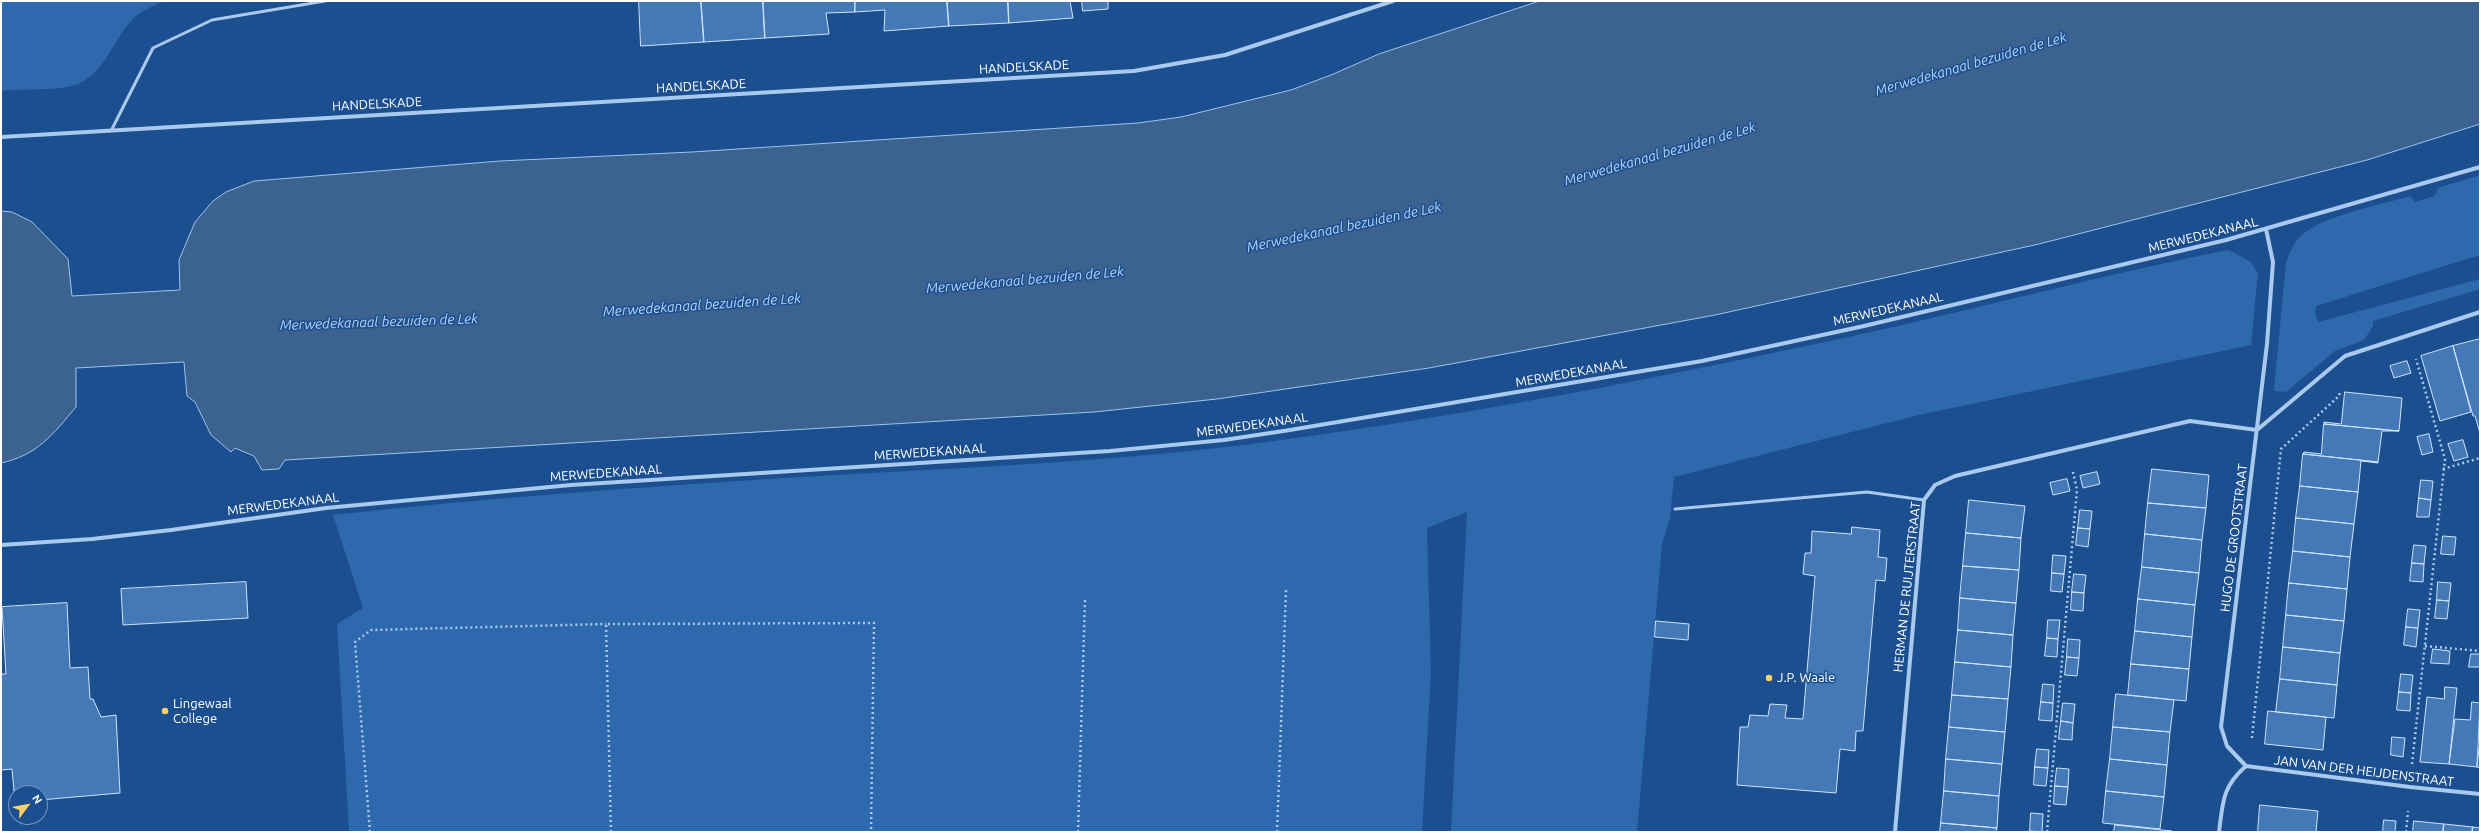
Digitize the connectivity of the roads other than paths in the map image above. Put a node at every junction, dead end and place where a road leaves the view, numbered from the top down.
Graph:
1 (325, 1) edge
2 (1392, 1) edge
3 (112, 129) junction
4 (1, 137) edge
5 (2480, 167) edge
6 (2266, 230) junction
7 (2480, 312) edge
8 (2257, 430) junction
9 (1924, 500) junction
10 (1675, 509) dead end
11 (1, 545) edge
12 (2248, 766) junction
13 (2480, 794) edge
14 (1895, 832) edge
15 (2219, 832) edge

1 - 3 lane
2 - 3 street, HANDELSKADE
3 - 4 street, HANDELSKADE
5 - 6 street, MERWEDEKANAAL
6 - 8 street, HUGO DE GROOTSTRAAT
6 - 11 street, MERWEDEKANAAL
7 - 8 street
8 - 9 street, HERMAN DE RUIJTERSTRAAT
8 - 12 street, HUGO DE GROOTSTRAAT
9 - 10 lane
9 - 14 street, HERMAN DE RUIJTERSTRAAT
12 - 13 street, JAN VAN DER HEIJDENSTRAAT
12 - 15 street

